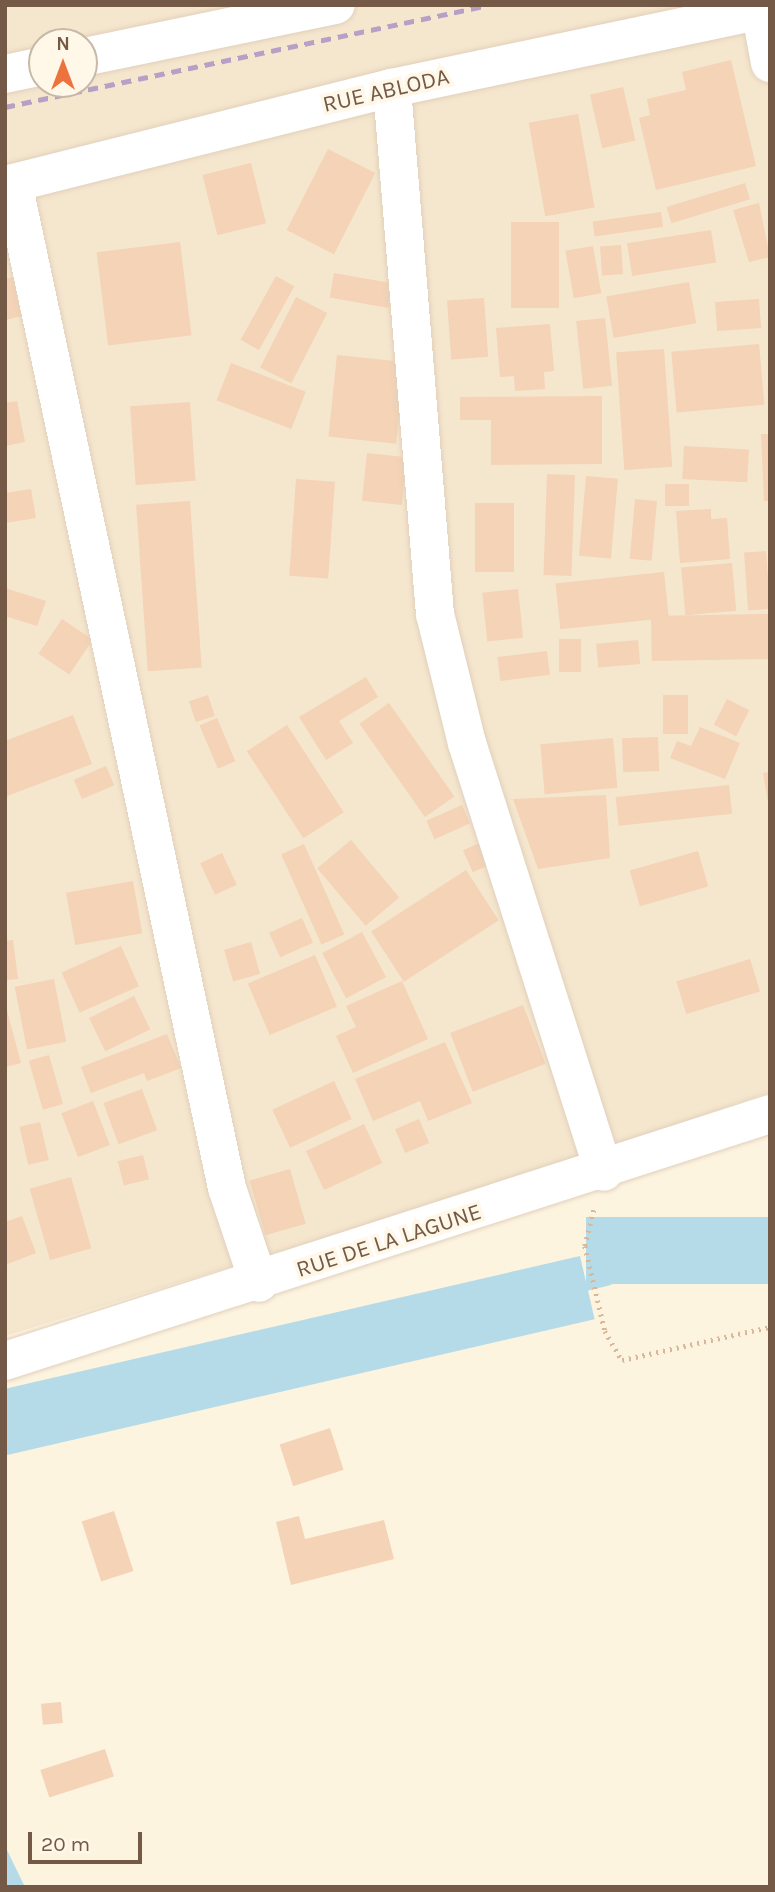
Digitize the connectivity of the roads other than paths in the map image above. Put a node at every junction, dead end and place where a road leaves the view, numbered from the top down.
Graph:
1 (336, 5) edge
2 (765, 9) edge
3 (98, 55) edge
4 (770, 63) edge
5 (28, 69) edge
6 (5, 74) edge
7 (392, 88) junction
8 (9, 184) edge
9 (770, 1114) edge
10 (604, 1172) junction
11 (259, 1283) junction
12 (5, 1361) edge

1 - 3 street
2 - 4 street
2 - 7 street, RUE ABLODA
5 - 6 street
7 - 8 street, RUE ABLODA
7 - 10 street
8 - 11 street
9 - 10 street, RUE DE LA LAGUNE
10 - 11 street, RUE DE LA LAGUNE
11 - 12 street, RUE DE LA LAGUNE

